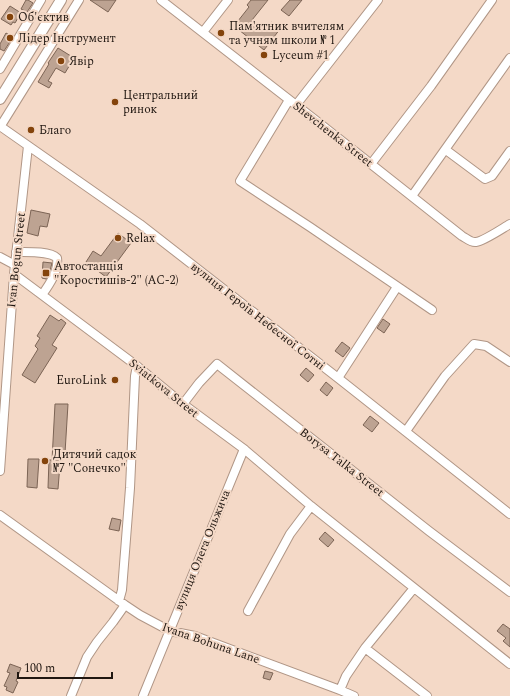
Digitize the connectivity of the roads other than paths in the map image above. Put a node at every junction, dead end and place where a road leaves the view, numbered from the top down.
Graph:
1 (41, 0) edge
2 (61, 0) edge
3 (79, 0) edge
4 (161, 0) edge
5 (228, 0) edge
6 (378, 0) edge
7 (492, 0) edge
8 (203, 32) junction
9 (510, 58) edge
10 (0, 69) edge
11 (0, 99) edge
12 (289, 100) junction
13 (296, 105) junction
14 (0, 126) edge
15 (28, 146) junction
16 (446, 150) junction
17 (510, 151) edge
18 (371, 164) junction
19 (412, 196) junction
20 (510, 224) edge
21 (16, 252) junction
22 (0, 257) edge
23 (15, 265) junction
24 (14, 274) junction
25 (397, 287) junction
26 (42, 295) junction
27 (432, 310) dead end
28 (510, 362) edge
29 (137, 366) junction
30 (338, 378) junction
31 (183, 404) junction
32 (406, 431) junction
33 (244, 449) junction
34 (0, 471) edge
35 (311, 506) junction
36 (510, 514) edge
37 (0, 515) edge
38 (414, 588) junction
39 (510, 592) edge
40 (122, 603) junction
41 (248, 611) dead end
42 (170, 631) junction
43 (366, 648) junction
44 (510, 664) edge
45 (340, 690) junction
46 (72, 696) edge
47 (143, 696) edge
48 (354, 696) edge
49 (427, 696) edge

1 - 10 street
2 - 11 main road
3 - 14 street
4 - 8 street, Shevchenka Street
5 - 8 street
6 - 13 street
7 - 18 street
8 - 12 street, Shevchenka Street
9 - 16 street
12 - 13 street, Shevchenka Street
12 - 25 street
13 - 18 street, Shevchenka Street
14 - 15 street, вулиця Героїв Небесної Сотні
15 - 21 street, Ivan Bogun Street
15 - 30 street, вулиця Героїв Небесної Сотні
16 - 17 street
16 - 19 street
18 - 19 street, Shevchenka Street
19 - 20 street, Shevchenka Street
21 - 23 street, Ivan Bogun Street
21 - 26 street
22 - 23 street
23 - 24 street, Ivan Bogun Street
24 - 26 street, Sviatkova Street
24 - 34 street, Ivan Bogun Street
25 - 27 street
25 - 30 street
26 - 29 street, Sviatkova Street
28 - 32 street
29 - 31 street, Sviatkova Street
29 - 40 street
30 - 32 street, вулиця Героїв Небесної Сотні
31 - 33 street, Sviatkova Street
31 - 39 street, Borysa Talka Street
32 - 36 street, вулиця Героїв Небесної Сотні
33 - 35 street, Sviatkova Street
33 - 42 street, вулиця Олега Ольжича
35 - 38 street, Sviatkova Street
35 - 41 street
37 - 40 street, Ivana Bohuna Lane
38 - 43 street
38 - 44 street, Sviatkova Street
40 - 42 street, Ivana Bohuna Lane
40 - 46 street
42 - 45 street, Ivana Bohuna Lane
42 - 47 street, вулиця Олега Ольжича
43 - 45 street
43 - 49 street
45 - 48 street, Ivana Bohuna Lane

